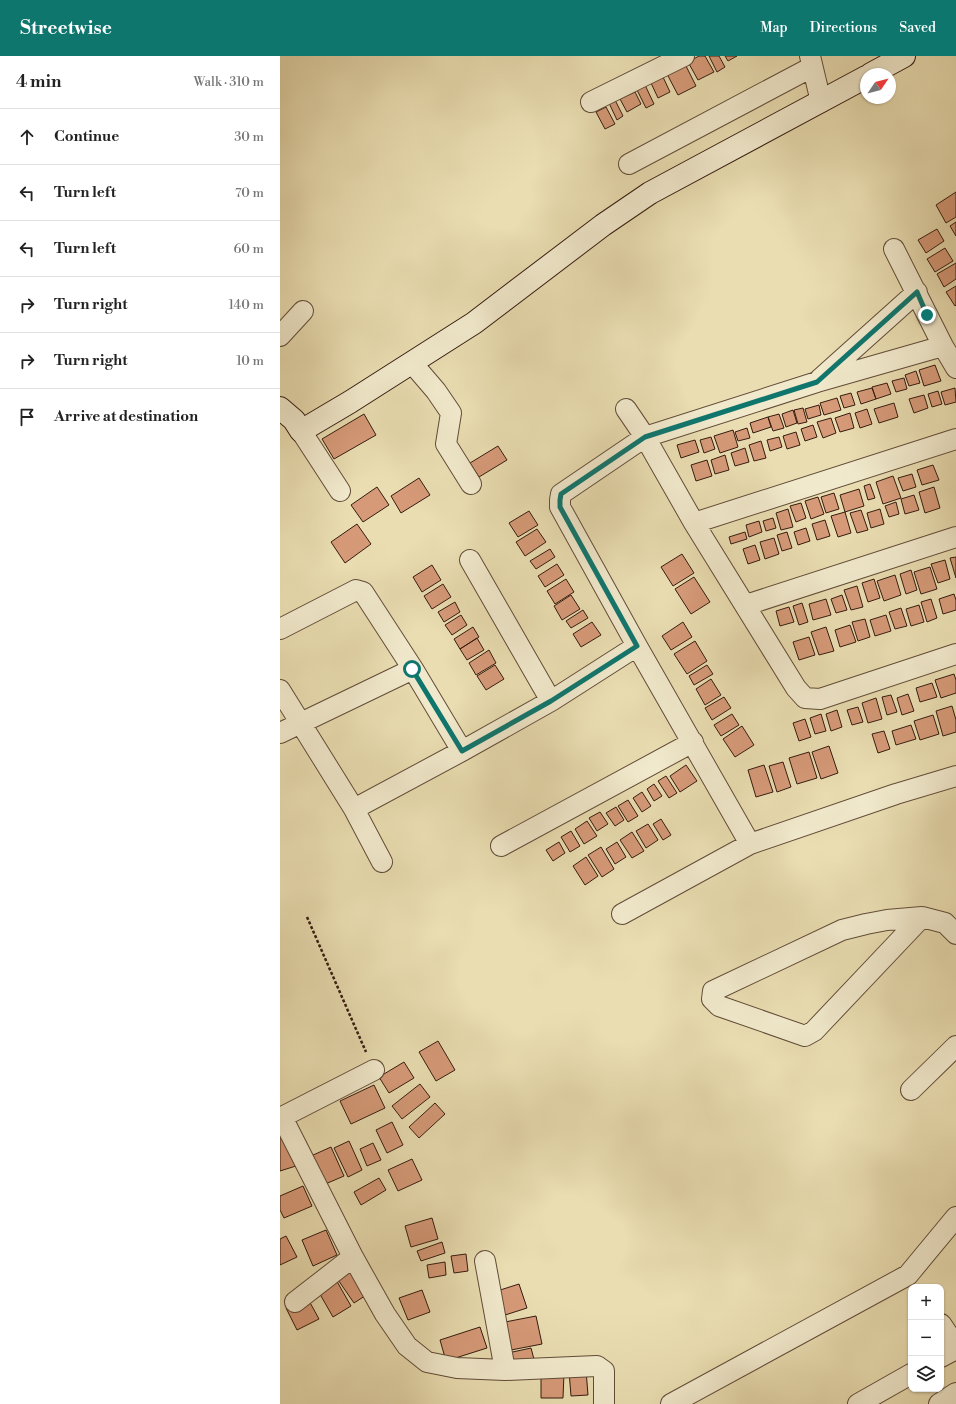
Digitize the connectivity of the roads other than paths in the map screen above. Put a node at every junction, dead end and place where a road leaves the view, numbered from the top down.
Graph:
1 (684, 56) edge
2 (904, 56) edge
3 (811, 62) edge
4 (882, 68) edge
5 (860, 80) edge
6 (591, 102) dead end
7 (821, 102) junction
8 (629, 164) dead end
9 (894, 249) dead end
10 (917, 292) junction
11 (303, 311) dead end
12 (280, 336) edge
13 (943, 346) junction
14 (412, 363) junction
15 (956, 368) edge
16 (817, 382) junction
17 (280, 408) edge
18 (626, 409) dead end
19 (302, 431) junction
20 (645, 437) junction
21 (956, 439) edge
22 (471, 484) dead end
23 (340, 491) dead end
24 (694, 523) junction
25 (956, 536) edge
26 (470, 560) dead end
27 (746, 605) junction
28 (280, 629) edge
29 (637, 646) junction
30 (956, 654) edge
31 (412, 669) junction
32 (280, 690) edge
33 (551, 701) junction
34 (300, 723) junction
35 (280, 733) edge
36 (693, 742) junction
37 (462, 751) junction
38 (956, 776) edge
39 (354, 809) junction
40 (750, 844) junction
41 (501, 846) dead end
42 (382, 862) dead end
43 (622, 914) dead end
44 (922, 917) junction
45 (956, 934) edge
46 (956, 1046) edge
47 (374, 1070) road end
48 (911, 1090) dead end
49 (281, 1116) edge
50 (956, 1217) edge
51 (353, 1257) junction
52 (485, 1261) dead end
53 (912, 1281) edge
54 (295, 1302) dead end
55 (944, 1329) edge
56 (956, 1348) edge
57 (944, 1356) edge
58 (505, 1370) junction
59 (908, 1376) edge
60 (956, 1393) edge
61 (604, 1404) edge
62 (671, 1404) edge
63 (858, 1404) edge
64 (939, 1404) edge

1 - 6 street
2 - 4 street
3 - 7 street
3 - 8 street
5 - 7 street
7 - 14 street
9 - 10 street
10 - 13 street
10 - 16 street
11 - 12 street
13 - 15 street
13 - 16 street
14 - 19 street
14 - 22 street
16 - 20 street
17 - 19 street
18 - 20 street
19 - 23 street
20 - 24 street
20 - 29 street
21 - 24 street
24 - 27 street
25 - 27 street
26 - 33 street
27 - 30 street
28 - 31 street
29 - 33 street
29 - 36 street
31 - 34 street
31 - 37 street
32 - 34 street
33 - 37 street
34 - 35 street
34 - 39 street
36 - 40 street
36 - 41 street
37 - 39 street
38 - 40 street
39 - 42 street
40 - 43 street
44 - 44 street
44 - 45 street
46 - 48 street
47 - 49 street
49 - 51 street
50 - 53 street
51 - 54 street
51 - 58 street
52 - 58 street
53 - 62 street
55 - 56 street
56 - 57 street
58 - 61 street
59 - 63 street
60 - 64 street

